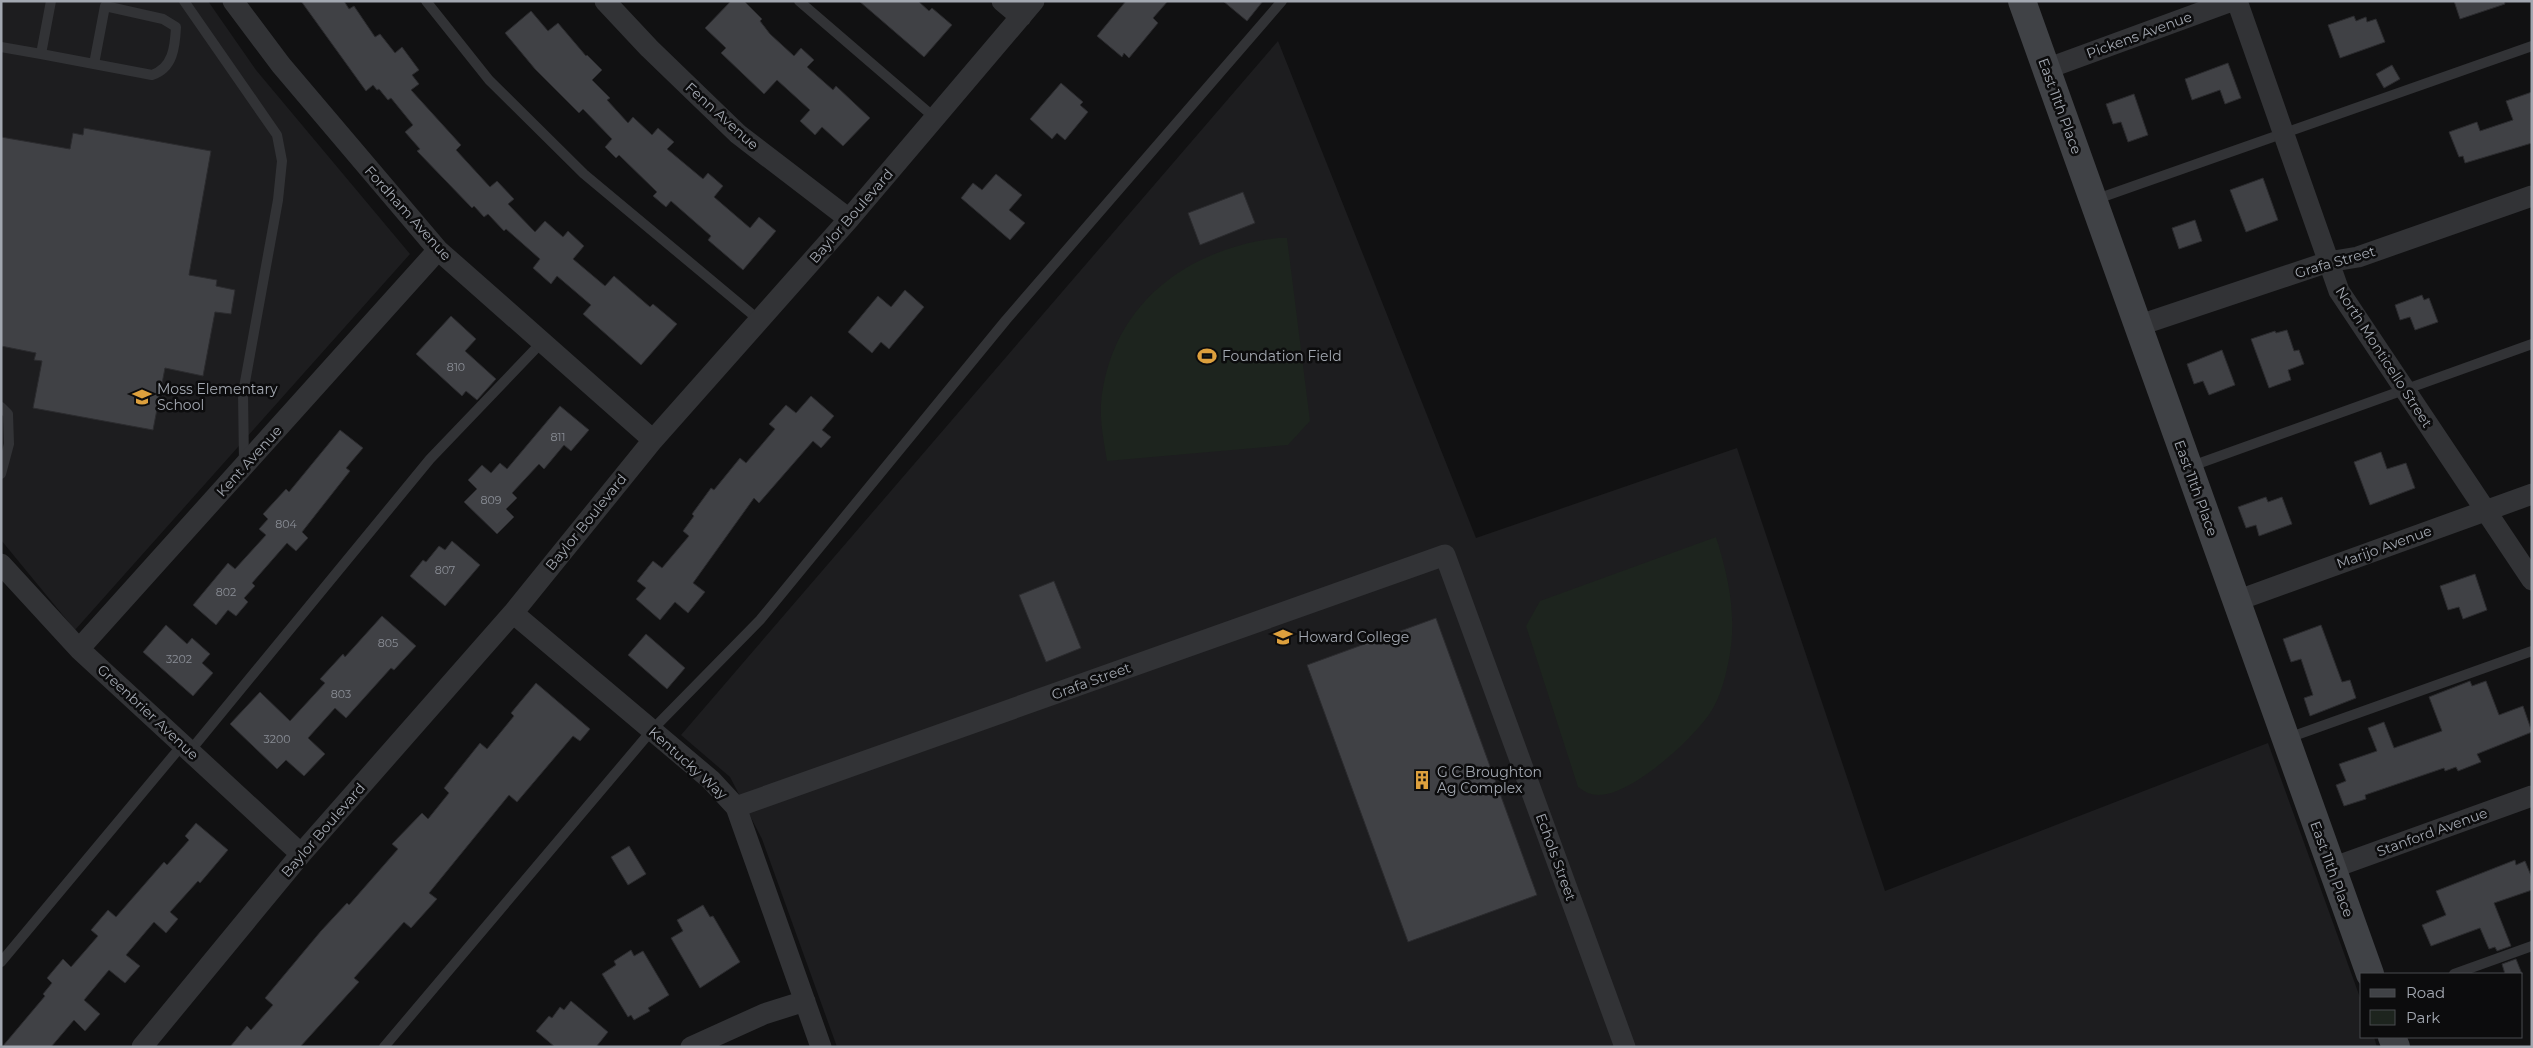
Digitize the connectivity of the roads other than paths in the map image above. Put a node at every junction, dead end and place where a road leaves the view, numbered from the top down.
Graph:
1 (51, 1) edge
2 (184, 1) edge
3 (233, 1) edge
4 (426, 1) edge
5 (605, 1) edge
6 (799, 1) edge
7 (1002, 1) edge
8 (1034, 1) edge
9 (1282, 1) edge
10 (2022, 1) edge
11 (2232, 1) edge
12 (2237, 1) edge
13 (106, 3) edge
14 (1021, 18) junction
15 (2532, 46) edge
16 (1, 47) edge
17 (41, 54) junction
18 (94, 64) junction
19 (2046, 69) junction
20 (934, 118) junction
21 (2283, 134) junction
22 (2532, 196) edge
23 (2093, 200) junction
24 (849, 219) junction
25 (438, 250) junction
26 (2328, 262) junction
27 (759, 320) junction
28 (2138, 326) junction
29 (542, 342) junction
30 (2532, 344) edge
31 (2404, 390) junction
32 (1, 407) edge
33 (653, 440) junction
34 (244, 466) junction
35 (2188, 467) junction
36 (1, 474) edge
37 (2532, 494) edge
38 (2484, 511) junction
39 (1445, 555) joint
40 (1, 564) edge
41 (2532, 580) edge
42 (2236, 601) junction
43 (513, 613) junction
44 (79, 649) junction
45 (2532, 651) edge
46 (652, 730) junction
47 (2285, 739) junction
48 (186, 748) junction
49 (2532, 796) edge
50 (736, 807) junction
51 (301, 854) junction
52 (2332, 868) junction
53 (2532, 946) edge
54 (1, 962) edge
55 (2370, 973) edge
56 (2457, 973) edge
57 (805, 1001) junction
58 (142, 1047) edge
59 (384, 1047) edge
60 (691, 1047) edge
61 (821, 1047) edge
62 (1625, 1047) edge

1 - 17 lane
2 - 34 lane
3 - 25 street, Fordham Avenue
4 - 27 lane
5 - 24 street, Fenn Avenue
6 - 20 lane
7 - 14 street
8 - 14 street, Baylor Boulevard
9 - 46 lane
10 - 19 street, East 11th Place
11 - 19 street, Pickens Avenue
12 - 21 street, North Monticello Street
13 - 18 lane
13 - 18 lane
14 - 20 street, Baylor Boulevard
15 - 21 lane
16 - 17 lane
17 - 18 lane
19 - 23 street, East 11th Place
20 - 24 street, Baylor Boulevard
21 - 23 lane
21 - 26 street, North Monticello Street
22 - 26 street, Grafa Street
23 - 28 street, East 11th Place
24 - 27 street, Baylor Boulevard
25 - 29 street, Fordham Avenue
25 - 34 street, Kent Avenue
26 - 28 street, Grafa Street
26 - 31 street, North Monticello Street
27 - 33 street, Baylor Boulevard
28 - 35 street, East 11th Place
29 - 33 street, Fordham Avenue
29 - 48 lane
30 - 31 lane
31 - 35 lane
31 - 38 street, North Monticello Street
32 - 36 lane
33 - 43 street, Baylor Boulevard
34 - 44 street, Kent Avenue
35 - 42 street, East 11th Place
37 - 38 street, Marijo Avenue
38 - 41 street, North Monticello Street
38 - 42 street, Marijo Avenue
39 - 50 street, Grafa Street
39 - 62 street, Echols Street
40 - 44 street, Greenbrier Avenue
42 - 47 street, East 11th Place
43 - 46 street, Kentucky Way
43 - 51 street, Baylor Boulevard
44 - 48 street, Greenbrier Avenue
45 - 47 lane
46 - 50 street, Kentucky Way
46 - 59 lane
47 - 52 street, East 11th Place
48 - 51 street, Greenbrier Avenue
48 - 54 lane
49 - 52 street, Stanford Avenue
50 - 57 street, Kentucky Way
51 - 58 street, Baylor Boulevard
52 - 55 street, East 11th Place
53 - 56 lane
57 - 60 street
57 - 61 street, Kentucky Way

